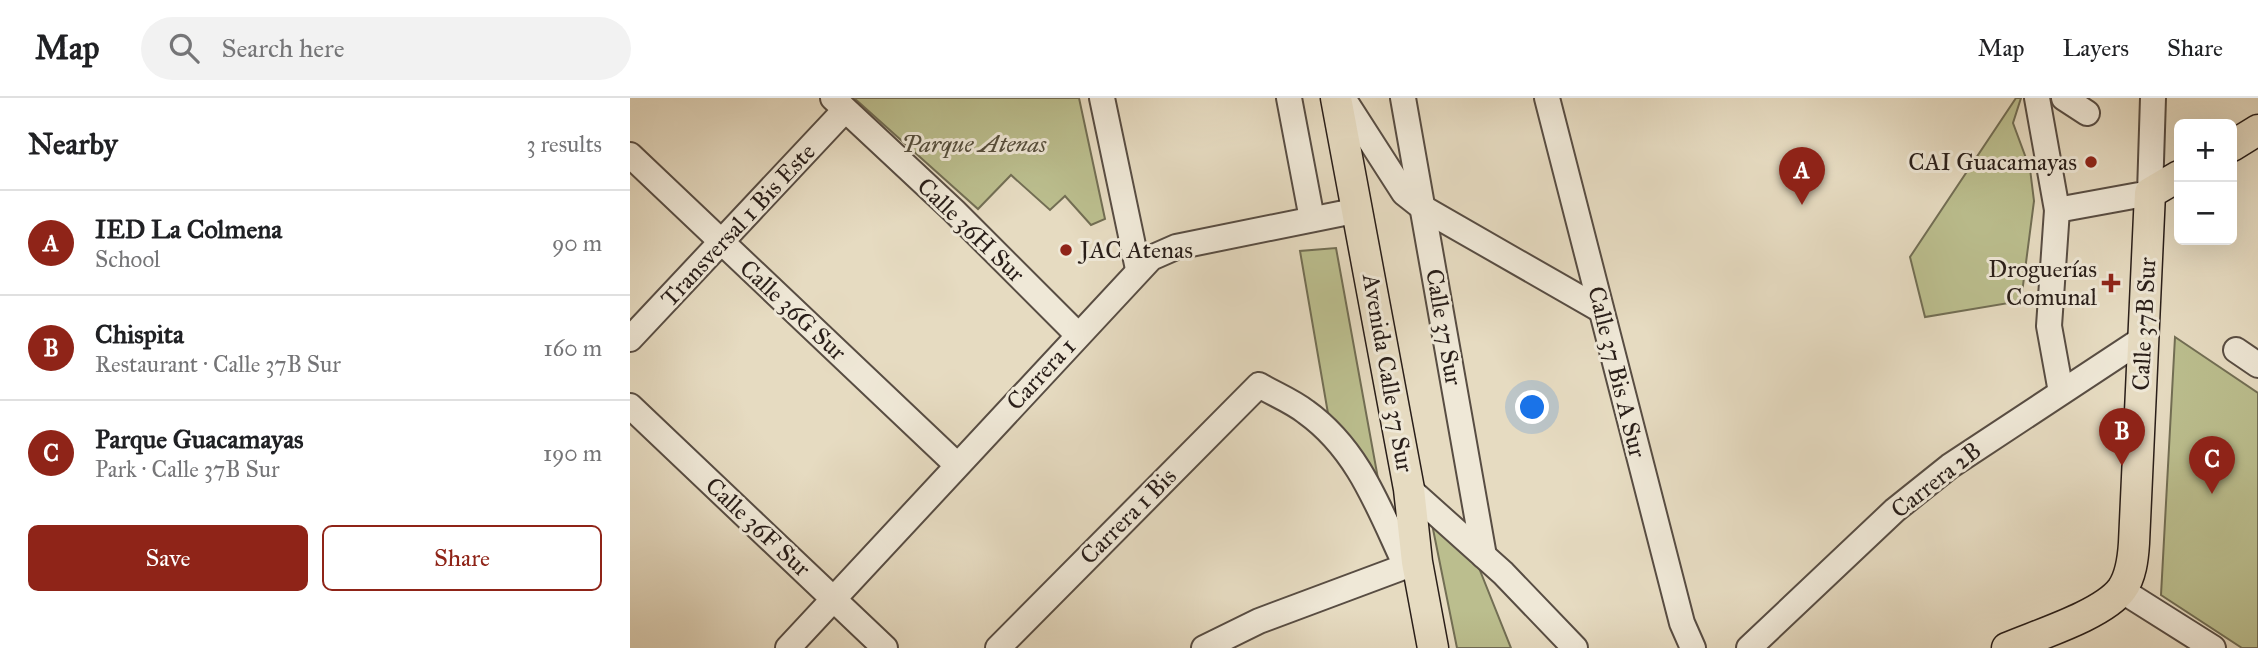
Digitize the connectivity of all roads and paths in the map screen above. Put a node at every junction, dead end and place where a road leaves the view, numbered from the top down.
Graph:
1 (1102, 98) edge
2 (1289, 98) edge
3 (1336, 98) edge
4 (1343, 98) edge
5 (1403, 98) edge
6 (1547, 98) edge
7 (2037, 98) edge
8 (2064, 98) edge
9 (2153, 98) edge
10 (839, 104) edge
11 (2087, 113) dead end
12 (2258, 130) edge
13 (2237, 143) edge
14 (630, 155) edge
15 (2174, 179) edge
16 (2150, 193) junction
17 (1423, 208) junction
18 (1359, 210) junction
19 (2057, 210) junction
20 (1312, 219) junction
21 (723, 243) junction
22 (1138, 269) junction
23 (1601, 310) junction
24 (1077, 334) junction
25 (2144, 338) junction
26 (630, 339) edge
27 (2236, 350) dead end
28 (2258, 365) edge
29 (2061, 392) junction
30 (630, 406) edge
31 (957, 465) junction
32 (1409, 489) junction
33 (1484, 556) junction
34 (1412, 564) junction
35 (2121, 590) junction
36 (833, 599) junction
37 (1692, 647) edge
38 (788, 648) edge
39 (885, 648) edge
40 (998, 648) edge
41 (1204, 648) edge
42 (1433, 648) edge
43 (1575, 648) edge
44 (1749, 648) edge
45 (2007, 648) edge
46 (2213, 648) edge

1 - 22 street
2 - 20 street
3 - 18 main road, Avenida Calle 37 Sur
4 - 17 street
5 - 17 street, Calle 37 Sur
6 - 23 street, Calle 37 Bis A Sur
7 - 19 street
8 - 11 street
9 - 16 street, Calle 37B Sur
10 - 21 street, Transversal 1 Bis Este
10 - 24 street, Calle 36H Sur
12 - 13 main road
14 - 21 street, Calle 36G Sur
15 - 16 main road
16 - 19 street
16 - 25 main road, Calle 37B Sur
17 - 23 street
17 - 33 street, Calle 37 Sur
18 - 20 street, Carrera 1
18 - 32 main road, Avenida Calle 37 Sur
19 - 29 street
20 - 22 street, Carrera 1
21 - 26 street, Transversal 1 Bis Este
21 - 31 street, Calle 36G Sur
22 - 24 street, Carrera 1
23 - 37 street, Calle 37 Bis A Sur
24 - 31 street, Carrera 1
25 - 29 street, Carrera 2B
25 - 35 main road, Calle 37B Sur
27 - 28 street
29 - 44 street, Carrera 2B
30 - 36 street, Calle 36F Sur
31 - 36 street, Carrera 1
32 - 33 street
32 - 34 main road, Avenida Calle 37 Sur
33 - 43 street
34 - 40 street, Carrera 1 Bis
34 - 41 street
34 - 42 main road, Avenida Calle 37 Sur
35 - 45 main road
35 - 46 street
36 - 38 street, Carrera 1
36 - 39 street, Calle 36F Sur

